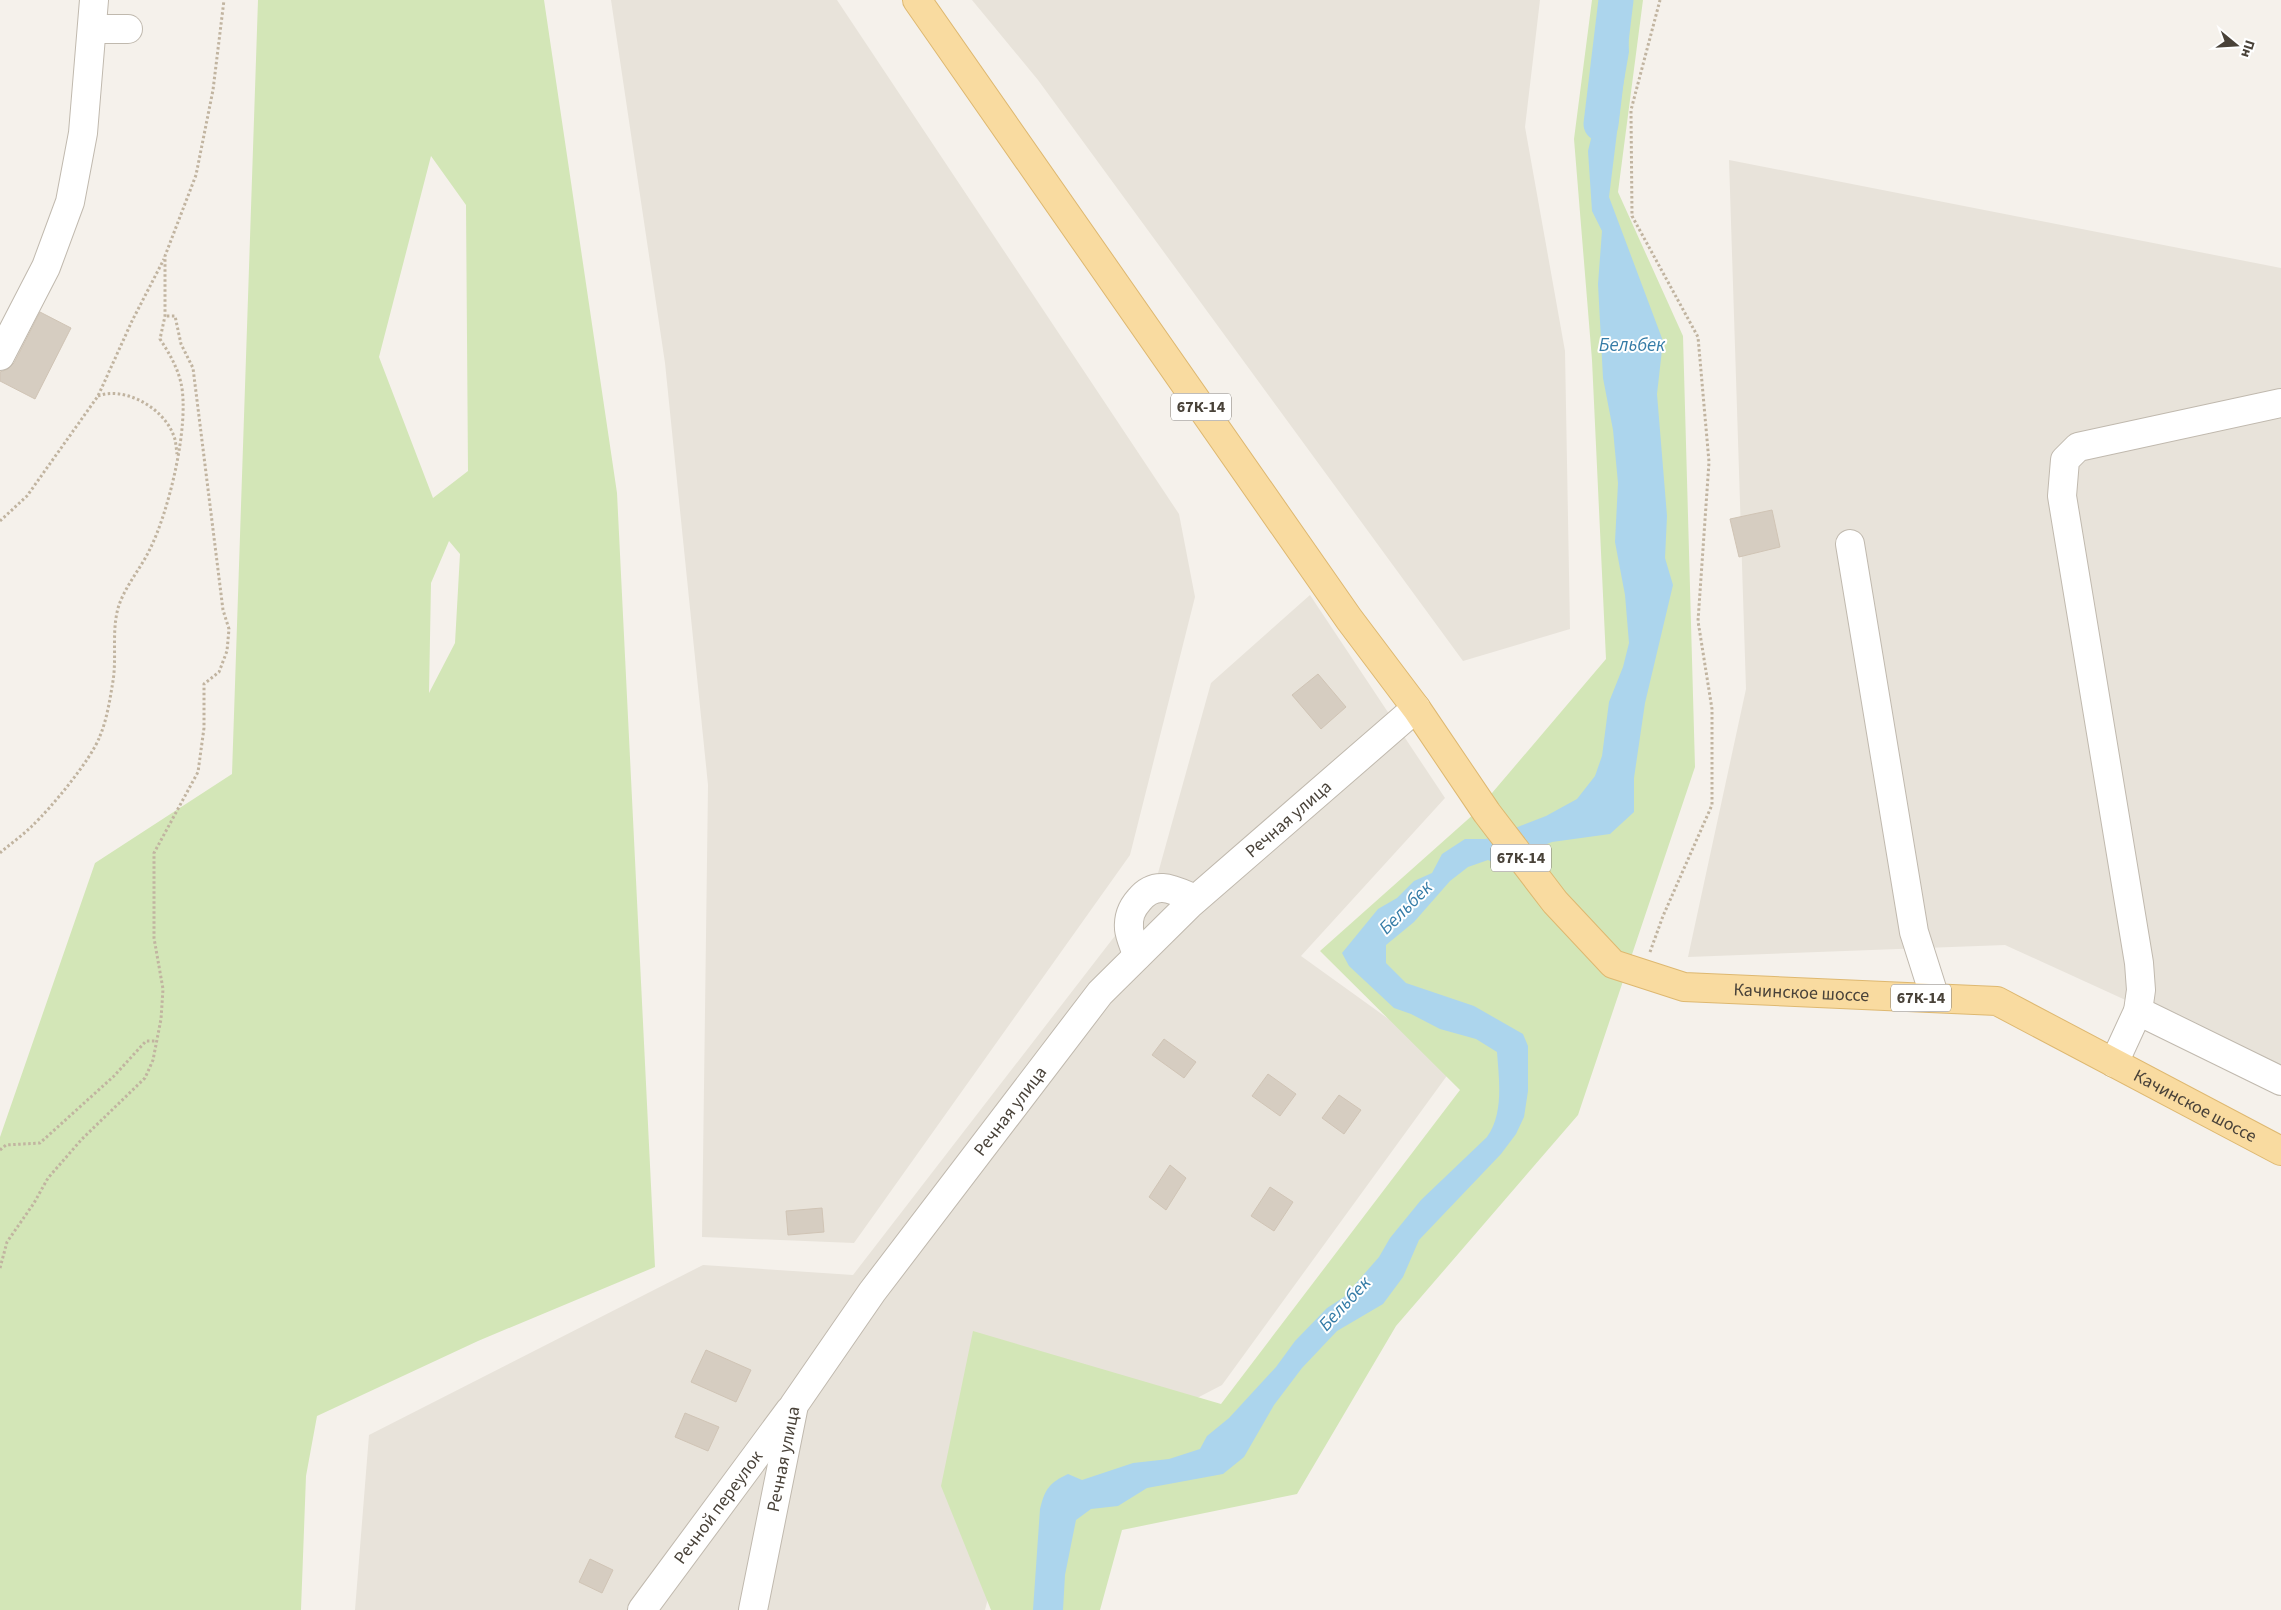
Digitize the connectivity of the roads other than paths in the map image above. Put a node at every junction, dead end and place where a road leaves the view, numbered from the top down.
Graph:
1 (94, 0) edge
2 (917, 0) edge
3 (92, 28) junction
4 (128, 29) dead end
5 (0, 356) edge
6 (2281, 403) edge
7 (1850, 544) dead end
8 (1416, 708) junction
9 (1195, 899) junction
10 (1138, 956) junction
11 (1935, 998) junction
12 (2138, 1011) junction
13 (2114, 1063) junction
14 (2281, 1081) edge
15 (2281, 1151) edge
16 (794, 1405) junction
17 (642, 1610) edge
18 (753, 1610) edge

1 - 3 street
2 - 8 main road, 67К-14
3 - 4 street
3 - 5 street
6 - 12 street
7 - 11 street
8 - 9 street, Речная улица
8 - 11 main road, Качинское шоссе / 67К-14
9 - 10 street, Речная улица
9 - 10 street
10 - 16 street, Речная улица
11 - 13 main road, Качинское шоссе / 67К-14
12 - 13 street
12 - 14 street
13 - 15 main road, Качинское шоссе / 67К-14
16 - 17 street, Речной переулок
16 - 18 street, Речная улица

